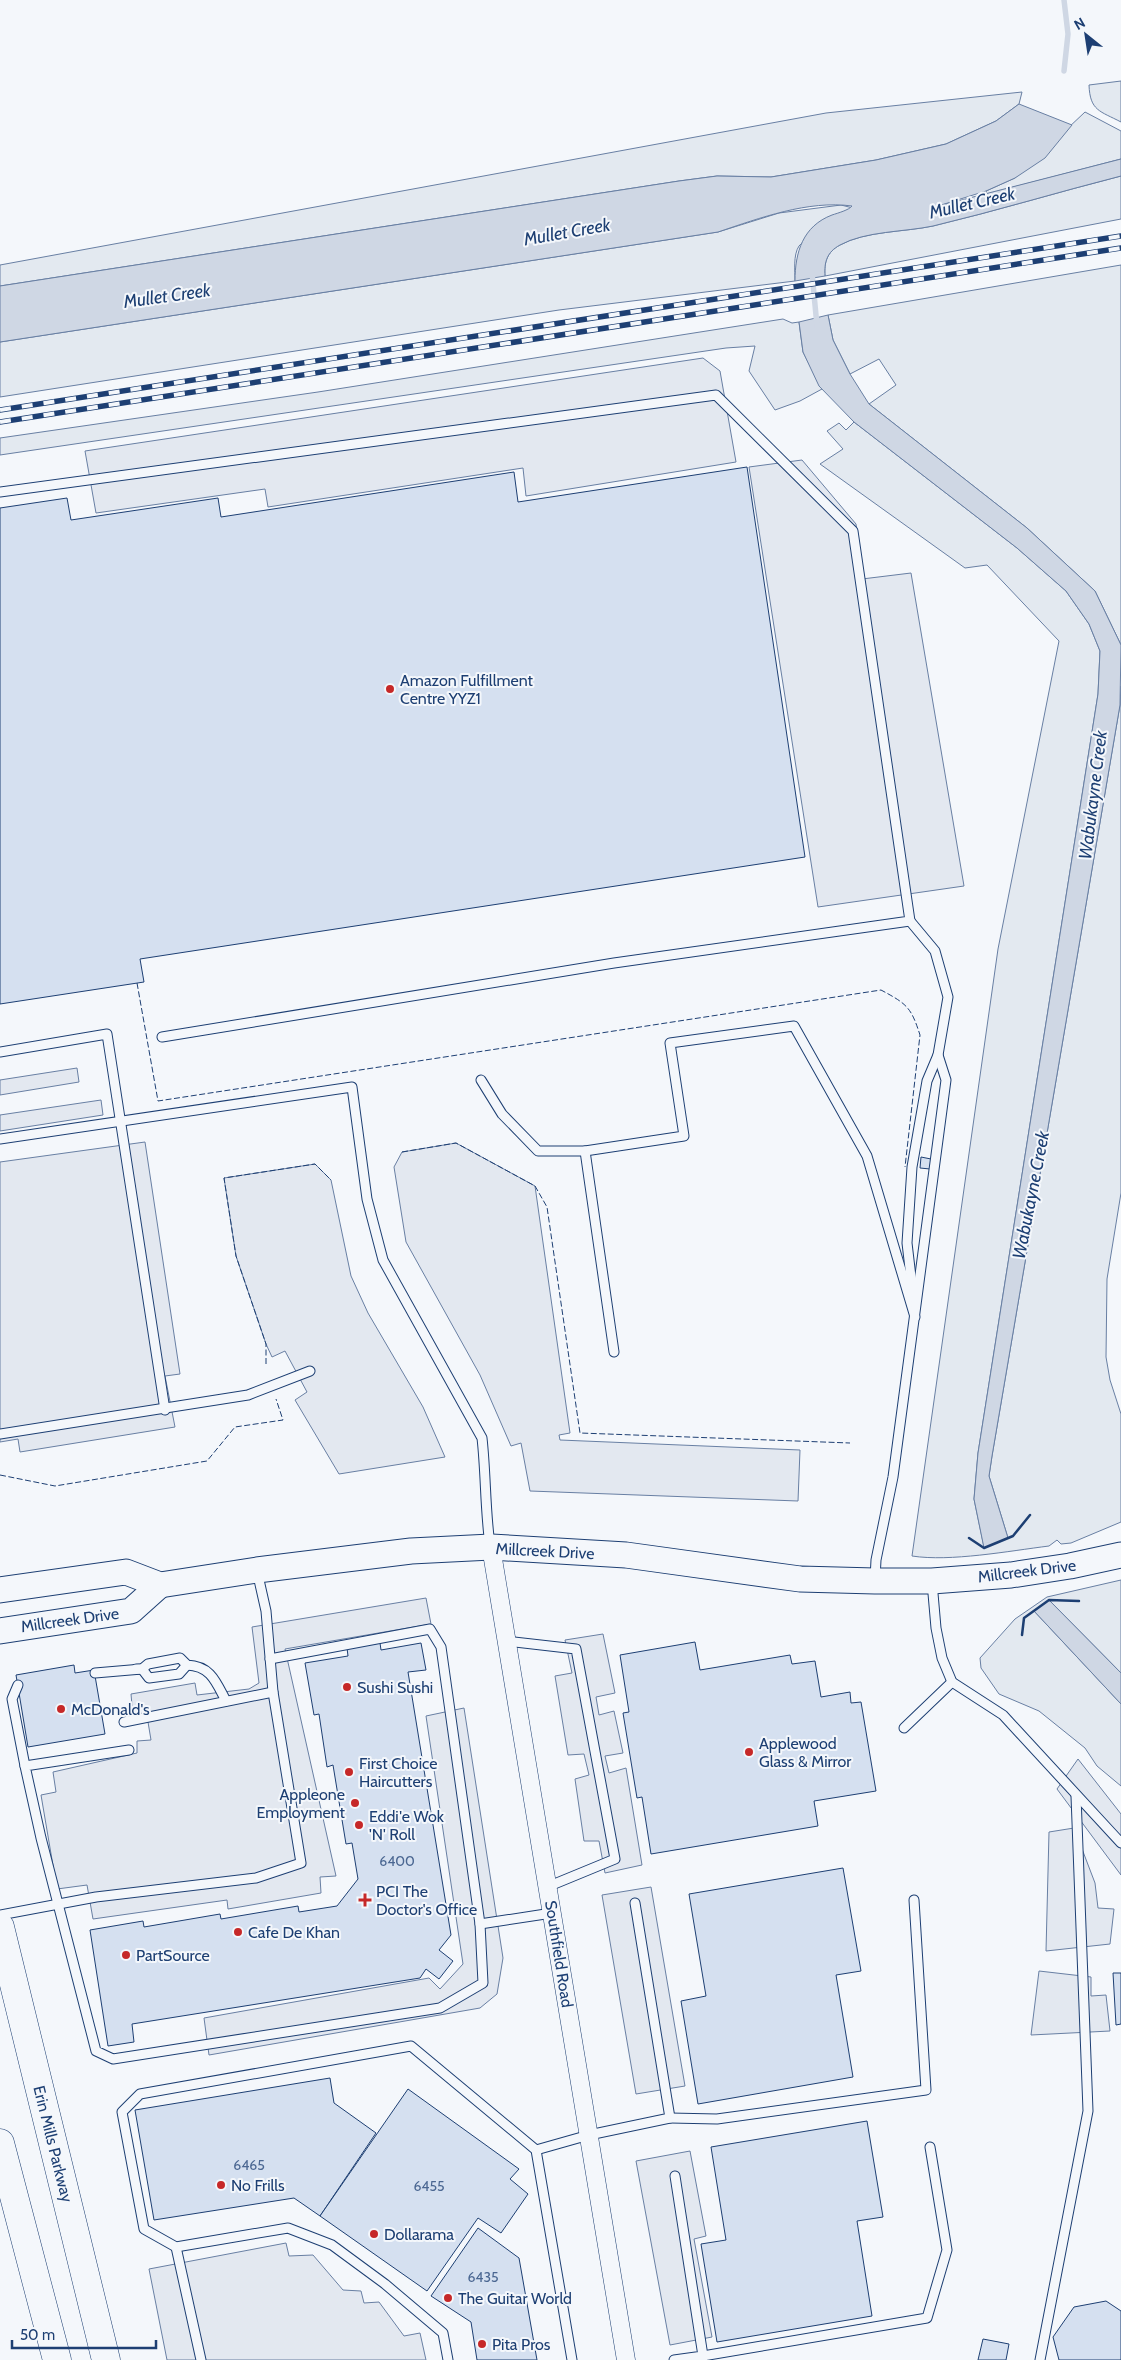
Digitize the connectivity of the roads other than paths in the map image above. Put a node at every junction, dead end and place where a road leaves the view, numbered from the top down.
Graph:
1 (0, 492) edge
2 (910, 920) junction
3 (162, 1037) dead end
4 (0, 1052) edge
5 (938, 1055) junction
6 (481, 1080) dead end
7 (122, 1121) junction
8 (0, 1138) edge
9 (584, 1151) junction
10 (915, 1317) junction
11 (614, 1352) dead end
12 (310, 1371) dead end
13 (164, 1410) junction
14 (0, 1434) edge
15 (491, 1548) junction
16 (1121, 1555) edge
17 (257, 1570) junction
18 (932, 1581) junction
19 (875, 1582) junction
20 (160, 1586) junction
21 (1, 1590) edge
22 (0, 1631) edge
23 (506, 1641) junction
24 (270, 1659) junction
25 (187, 1665) junction
26 (142, 1669) junction
27 (95, 1673) dead end
28 (952, 1682) junction
29 (18, 1685) dead end
30 (273, 1692) junction
31 (226, 1701) junction
32 (124, 1722) dead end
33 (904, 1728) dead end
34 (129, 1750) dead end
35 (25, 1766) junction
36 (1076, 1796) junction
37 (1121, 1842) edge
38 (547, 1887) junction
39 (914, 1900) dead end
40 (635, 1903) dead end
41 (58, 1905) junction
42 (552, 1913) junction
43 (0, 1915) edge
44 (480, 1924) junction
45 (0, 1927) edge
46 (670, 2118) junction
47 (589, 2135) junction
48 (0, 2143) edge
49 (930, 2147) dead end
50 (536, 2150) junction
51 (674, 2176) dead end
52 (176, 2247) junction
53 (703, 2356) junction
54 (56, 2360) edge
55 (106, 2360) edge
56 (200, 2360) edge
57 (448, 2360) edge
58 (572, 2360) edge
59 (626, 2360) edge
60 (674, 2360) edge
61 (1040, 2360) edge

1 - 2 lane
2 - 3 lane
2 - 5 lane
4 - 7 lane
5 - 10 lane
5 - 10 lane
6 - 9 lane
7 - 8 lane
7 - 13 lane
7 - 15 lane
9 - 10 lane
9 - 11 lane
10 - 19 lane
12 - 13 lane
13 - 14 lane
15 - 17 street, Millcreek Drive
15 - 19 street, Millcreek Drive
15 - 23 street, Southfield Road
16 - 18 street, Millcreek Drive
17 - 20 street, Millcreek Drive
17 - 24 lane
18 - 19 street, Millcreek Drive
18 - 28 lane
20 - 21 street
20 - 22 street, Millcreek Drive
23 - 38 street, Southfield Road
23 - 38 lane
24 - 30 lane
24 - 44 lane
25 - 26 lane
25 - 26 lane
25 - 31 lane
26 - 27 lane
28 - 33 lane
28 - 36 lane
29 - 35 lane
30 - 31 lane
30 - 41 lane
31 - 32 lane
34 - 35 lane
35 - 41 lane
36 - 37 lane
36 - 61 lane
38 - 42 street, Southfield Road
39 - 46 lane
40 - 46 lane
41 - 43 lane
41 - 44 lane
42 - 44 lane
42 - 47 street, Southfield Road
45 - 55 main road, Erin Mills Parkway
46 - 47 lane
47 - 50 lane
47 - 59 street, Southfield Road
48 - 54 main road
49 - 53 lane
50 - 52 lane
50 - 58 lane
51 - 53 lane
52 - 56 lane
52 - 57 lane
53 - 60 lane

